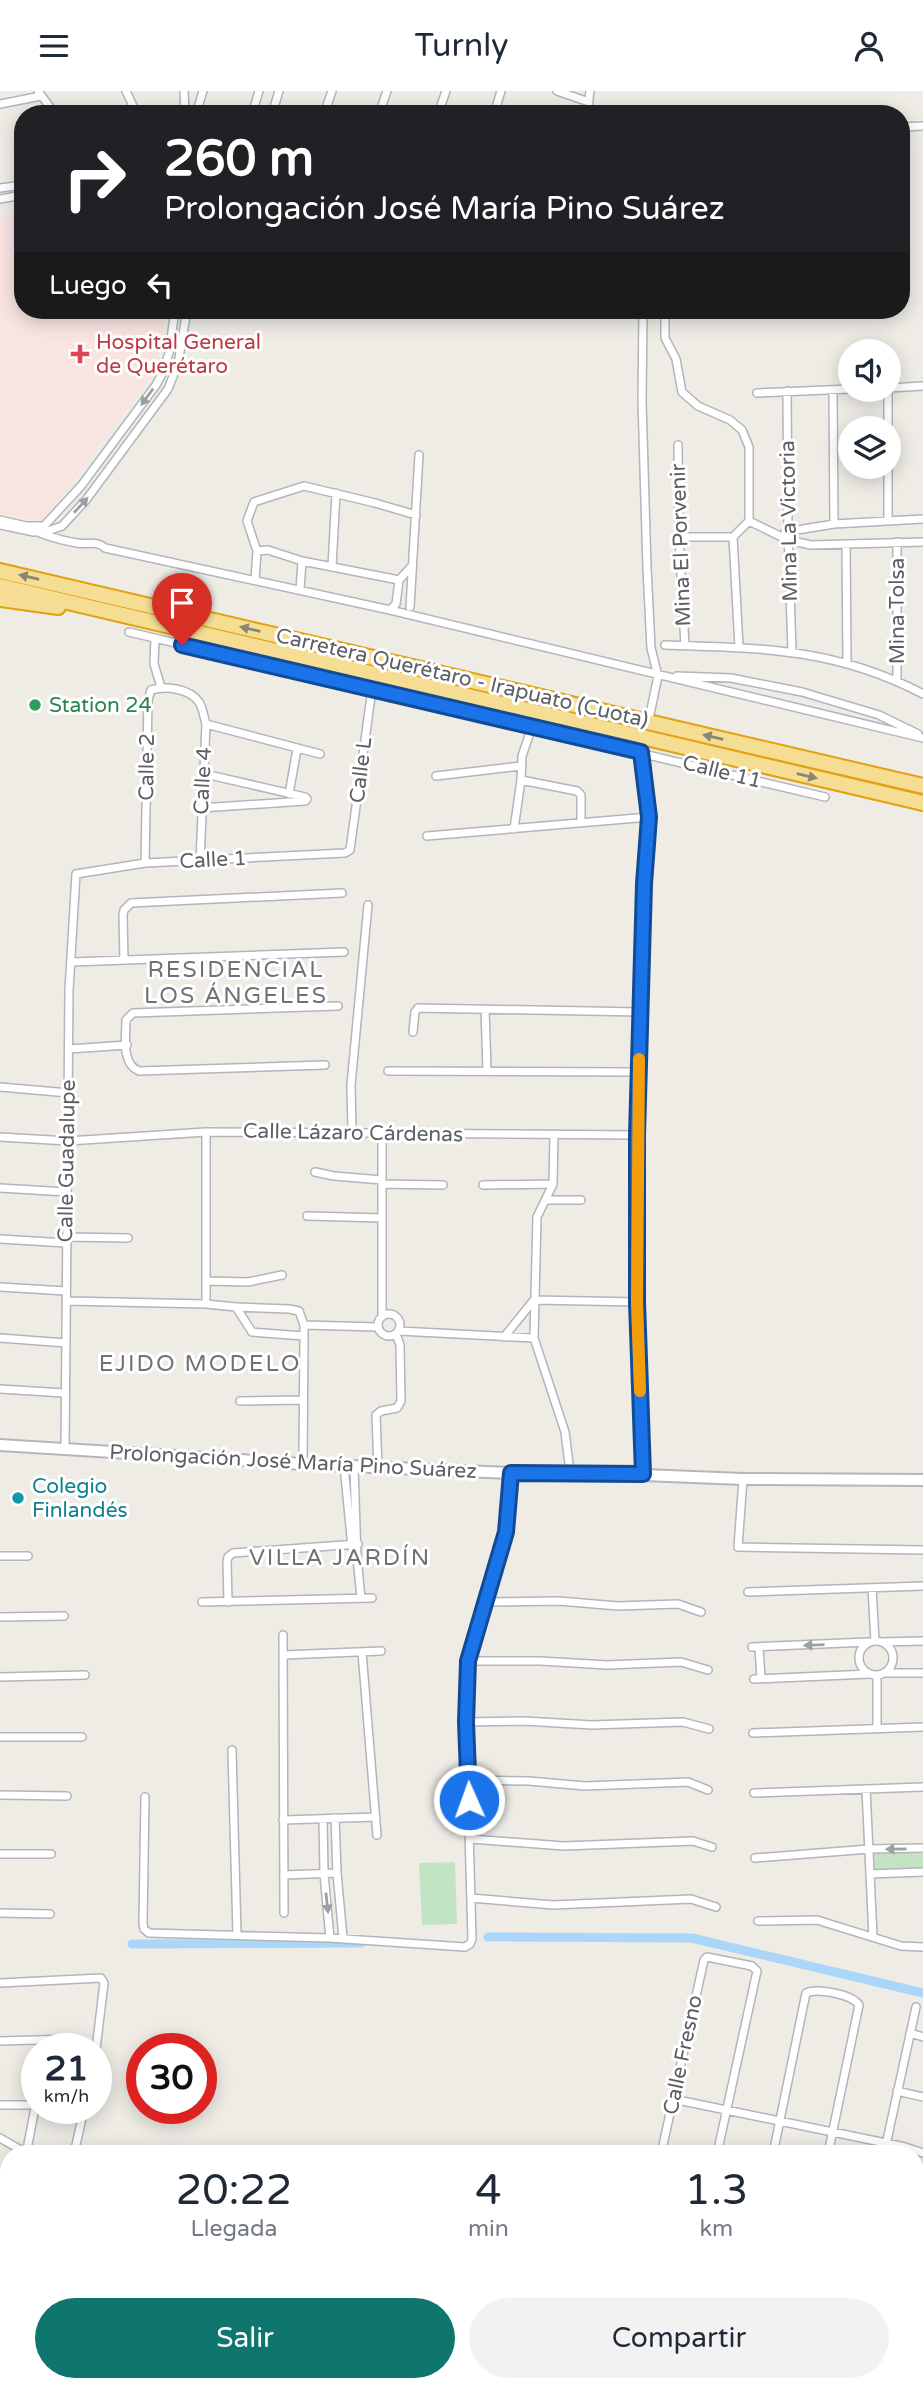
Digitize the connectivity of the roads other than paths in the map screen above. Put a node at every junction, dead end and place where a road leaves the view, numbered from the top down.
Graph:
1 (557, 91) edge
2 (590, 91) edge
3 (39, 93) edge
4 (589, 102) junction
5 (0, 104) edge
6 (588, 105) edge
7 (174, 319) edge
8 (186, 319) edge
9 (643, 319) edge
10 (665, 319) edge
11 (923, 386) edge
12 (901, 388) edge
13 (833, 390) junction
14 (838, 390) edge
15 (787, 391) junction
16 (757, 393) dead end
17 (678, 445) dead end
18 (419, 455) dead end
19 (888, 479) edge
20 (336, 493) junction
21 (415, 515) junction
22 (923, 519) edge
23 (749, 521) junction
24 (888, 521) junction
25 (0, 523) edge
26 (834, 524) junction
27 (26, 526) junction
28 (36, 532) junction
29 (788, 536) junction
30 (679, 537) junction
31 (733, 537) junction
32 (897, 542) junction
33 (923, 542) edge
34 (846, 544) junction
35 (257, 551) junction
36 (302, 561) junction
37 (413, 566) junction
38 (332, 567) junction
39 (0, 571) edge
40 (255, 580) junction
41 (399, 580) junction
42 (0, 586) edge
43 (300, 590) junction
44 (0, 599) edge
45 (393, 607) junction
46 (410, 607) junction
47 (412, 616) junction
48 (154, 620) junction
49 (129, 632) dead end
50 (155, 638) junction
51 (665, 645) dead end
52 (685, 646) junction
53 (739, 647) junction
54 (792, 651) junction
55 (847, 662) junction
56 (659, 676) junction
57 (897, 681) junction
58 (161, 687) junction
59 (372, 689) junction
60 (923, 694) edge
61 (650, 714) dead end
62 (206, 724) junction
63 (532, 727) junction
64 (923, 737) edge
65 (642, 748) junction
66 (297, 749) junction
67 (320, 754) dead end
68 (521, 766) junction
69 (205, 774) junction
70 (436, 776) dead end
71 (523, 781) junction
72 (923, 786) edge
73 (289, 794) junction
74 (825, 797) dead end
75 (923, 803) edge
76 (201, 808) junction
77 (649, 817) junction
78 (581, 822) junction
79 (514, 829) junction
80 (427, 836) dead end
81 (350, 851) joint
82 (200, 861) junction
83 (145, 863) junction
84 (76, 874) joint
85 (342, 893) dead end
86 (368, 905) dead end
87 (344, 952) dead end
88 (124, 960) junction
89 (72, 962) junction
90 (338, 1006) dead end
91 (485, 1009) junction
92 (640, 1012) junction
93 (413, 1032) dead end
94 (127, 1045) junction
95 (69, 1049) junction
96 (326, 1065) dead end
97 (487, 1070) junction
98 (388, 1071) dead end
99 (638, 1072) junction
100 (0, 1087) edge
101 (69, 1093) junction
102 (206, 1132) junction
103 (352, 1132) junction
104 (382, 1133) junction
105 (554, 1135) junction
106 (637, 1135) junction
107 (0, 1137) edge
108 (68, 1141) junction
109 (315, 1172) dead end
110 (382, 1182) junction
111 (553, 1184) junction
112 (443, 1185) dead end
113 (483, 1185) dead end
114 (0, 1188) edge
115 (67, 1192) junction
116 (547, 1200) junction
117 (581, 1200) dead end
118 (307, 1216) dead end
119 (382, 1218) junction
120 (128, 1238) dead end
121 (0, 1239) edge
122 (66, 1240) junction
123 (282, 1275) dead end
124 (206, 1282) junction
125 (0, 1287) edge
126 (66, 1291) junction
127 (534, 1300) junction
128 (67, 1301) junction
129 (637, 1302) junction
130 (206, 1304) junction
131 (236, 1307) junction
132 (382, 1316) junction
133 (304, 1325) junction
134 (377, 1327) junction
135 (398, 1332) junction
136 (304, 1336) junction
137 (504, 1337) junction
138 (0, 1338) edge
139 (534, 1338) junction
140 (66, 1343) junction
141 (0, 1389) edge
142 (64, 1394) junction
143 (240, 1401) dead end
144 (302, 1401) junction
145 (0, 1445) edge
146 (65, 1449) junction
147 (303, 1464) junction
148 (349, 1466) junction
149 (378, 1467) junction
150 (570, 1472) junction
151 (511, 1473) junction
152 (643, 1474) junction
153 (743, 1479) junction
154 (923, 1481) edge
155 (355, 1544) junction
156 (923, 1550) edge
157 (0, 1556) edge
158 (28, 1556) dead end
159 (923, 1586) edge
160 (872, 1588) junction
161 (748, 1593) dead end
162 (361, 1598) junction
163 (372, 1598) dead end
164 (202, 1602) dead end
165 (228, 1602) junction
166 (484, 1602) junction
167 (701, 1612) dead end
168 (64, 1616) dead end
169 (0, 1617) edge
170 (283, 1635) dead end
171 (923, 1641) edge
172 (875, 1642) junction
173 (381, 1651) dead end
174 (362, 1652) junction
175 (284, 1655) junction
176 (468, 1661) junction
177 (708, 1670) dead end
178 (923, 1672) edge
179 (876, 1674) junction
180 (85, 1675) dead end
181 (0, 1677) edge
182 (466, 1722) junction
183 (923, 1727) edge
184 (877, 1728) junction
185 (709, 1729) dead end
186 (753, 1733) dead end
187 (0, 1737) edge
188 (82, 1737) dead end
189 (232, 1750) dead end
190 (468, 1780) junction
191 (923, 1787) edge
192 (866, 1789) junction
193 (708, 1790) dead end
194 (754, 1793) dead end
195 (0, 1795) edge
196 (66, 1796) dead end
197 (145, 1797) dead end
198 (376, 1817) junction
199 (335, 1818) junction
200 (323, 1819) junction
201 (284, 1820) junction
202 (377, 1835) dead end
203 (471, 1839) junction
204 (712, 1847) dead end
205 (923, 1848) edge
206 (869, 1849) junction
207 (0, 1854) edge
208 (51, 1854) dead end
209 (755, 1858) dead end
210 (923, 1872) edge
211 (337, 1873) junction
212 (324, 1874) junction
213 (870, 1874) junction
214 (284, 1875) junction
215 (471, 1898) junction
216 (716, 1907) dead end
217 (0, 1913) edge
218 (284, 1913) dead end
219 (50, 1914) dead end
220 (758, 1921) dead end
221 (237, 1934) junction
222 (873, 1937) junction
223 (330, 1938) junction
224 (343, 1938) junction
225 (923, 1947) edge
226 (0, 1983) edge
227 (916, 2007) dead end
228 (98, 2033) edge
229 (910, 2033) junction
230 (923, 2037) edge
231 (0, 2041) edge
232 (21, 2041) edge
233 (897, 2091) junction
234 (923, 2097) edge
235 (673, 2099) junction
236 (21, 2103) edge
237 (0, 2105) edge
238 (727, 2110) junction
239 (779, 2121) junction
240 (32, 2124) edge
241 (81, 2124) edge
242 (833, 2132) junction
243 (886, 2143) junction
244 (28, 2145) edge
245 (76, 2145) edge
246 (663, 2145) edge
247 (720, 2145) edge
248 (775, 2145) edge
249 (830, 2145) edge
250 (896, 2145) edge

1 - 4 street
2 - 4 street
3 - 5 street
4 - 6 street
7 -> 27 street
28 -> 8 street
9 - 56 street
10 - 23 street
11 - 12 street
13 - 14 street
13 - 15 street
13 - 26 street
15 - 16 street
15 - 29 street, Mina La Victoria
17 - 30 street, Mina El Porvenir
18 - 21 street
19 - 24 street
20 - 21 street
20 - 35 street
20 - 38 street
21 - 37 street
22 - 24 street
23 - 29 street
23 - 31 street
24 - 26 street
25 - 27 street
25 - 28 street
26 - 29 street
27 - 28 street
28 - 40 street
29 - 34 street
29 - 54 street, Mina La Victoria
30 - 31 street
30 - 52 street, Mina El Porvenir
31 - 53 street
32 - 33 street
32 - 34 street
32 - 57 street, Mina Tolsa
34 - 55 street
35 - 36 street
35 - 40 street
36 - 38 street
36 - 43 street
37 - 41 street
37 - 46 street
38 - 41 street
72 -> 39 highway, Carretera Querétaro - Irapuato (Cuota)
40 - 43 street
41 - 45 street
42 - 48 highway, Carretera Querétaro - Irapuato (Cuota)
43 - 45 street
44 - 48 highway
45 - 46 street
45 - 47 street
46 - 47 street
47 - 56 street
48 -> 75 highway, Carretera Querétaro - Irapuato (Cuota)
49 - 50 street, Calle 11
50 - 58 street
50 - 59 street, Calle 11
51 - 52 street, Mina El Porvenir
52 - 53 street, Mina El Porvenir
53 - 54 street, Mina El Porvenir
54 - 55 street, Mina El Porvenir
55 - 57 street, Mina El Porvenir
56 - 61 street
56 - 64 street
56 - 64 street
57 - 60 street, Mina El Porvenir
58 - 62 street, Calle 4
58 - 83 street, Calle 2
59 - 63 street, Calle 11
59 - 81 street, Calle L
62 - 66 street
62 - 69 street, Calle 4
63 - 65 street, Calle 11
63 - 68 street
65 - 74 street, Calle 11
65 - 77 street
66 - 67 street
66 - 73 street
68 - 70 street
68 - 71 street
69 - 73 street
69 - 76 street, Calle 4
71 - 78 street
71 - 79 street
73 - 76 street
76 - 82 street, Calle 4
77 - 78 street
77 - 92 street
78 - 79 street
79 - 80 street
81 - 82 street, Calle 1
82 - 83 street, Calle 1
83 - 84 street, Calle 1
84 - 89 street, Calle Guadalupe
85 - 88 street
86 - 103 street
87 - 88 street
88 - 89 street
89 - 95 street, Calle Guadalupe
90 - 94 street
91 - 92 street
91 - 93 street
91 - 97 street
92 - 99 street
94 - 95 street
94 - 96 street
95 - 101 street, Calle Guadalupe
97 - 98 street
97 - 99 street
99 - 106 street
100 - 101 street
101 - 108 street, Calle Guadalupe
102 - 103 street, Calle Lázaro Cárdenas
102 - 108 street, Calle Lázaro Cárdenas
102 - 124 street
103 - 104 street, Calle Lázaro Cárdenas
104 - 105 street, Calle Lázaro Cárdenas
104 - 110 street
105 - 106 street, Calle Lázaro Cárdenas
105 - 111 street
106 - 129 street
107 - 108 street, Calle Lázaro Cárdenas
108 - 115 street, Calle Guadalupe
109 - 110 street
110 - 112 street
110 - 119 street
111 - 113 street
111 - 116 street
114 - 115 street
115 - 122 street, Calle Guadalupe
116 - 117 street
116 - 127 street
118 - 119 street
119 - 132 street
120 - 122 street
121 - 122 street
122 - 126 street, Calle Guadalupe
123 - 124 street
124 - 130 street
125 - 126 street
126 - 128 street, Calle Guadalupe
127 - 129 street
127 - 137 street
127 - 139 street
128 - 130 street
128 - 140 street, Calle Guadalupe
129 - 152 street
130 - 131 street
131 - 133 street
131 - 136 street
132 - 134 street
132 - 135 street
133 - 134 street
133 - 136 street
134 - 135 street
135 - 137 street
135 - 149 street
136 - 144 street
137 - 139 street
138 - 140 street
139 - 150 street
140 - 142 street, Calle Guadalupe
141 - 142 street
142 - 146 street, Calle Guadalupe
143 - 144 street
144 - 147 street
145 - 146 main road, Prolongación José María Pino Suárez
146 - 147 main road, Prolongación José María Pino Suárez
147 - 148 main road, Prolongación José María Pino Suárez
148 - 149 main road, Prolongación José María Pino Suárez
148 - 155 street
149 - 151 main road, Prolongación José María Pino Suárez
150 - 151 main road, Prolongación José María Pino Suárez
150 - 152 main road, Prolongación José María Pino Suárez
151 - 166 street
152 - 153 main road, Prolongación José María Pino Suárez
153 - 154 main road, Prolongación José María Pino Suárez
153 - 156 street
155 - 162 street
155 - 165 street
157 - 158 street
159 - 160 street
160 - 161 street
160 - 172 street
162 - 163 street
162 - 165 street
164 - 165 street
166 - 167 street
166 - 176 street
168 - 169 street
170 - 175 street
171 - 172 street
172 - 179 street
172 - 179 street
172 -> 179 street
173 - 174 street
174 - 175 street
174 - 198 street
175 - 201 street
176 - 177 street
176 - 182 street
178 - 179 street
179 - 184 street
180 - 181 street
182 - 185 street
182 - 190 street
183 - 184 street
184 - 186 street
187 - 188 street
189 - 221 street
190 - 193 street
190 - 203 street
191 - 192 street
192 - 194 street
192 - 206 street
195 - 196 street
197 - 221 street
198 - 199 street
198 - 202 street
199 - 200 street
199 - 211 street
200 - 201 street
200 - 212 street
201 - 214 street
203 - 204 street
203 - 215 street
205 -> 206 street
206 - 209 street
206 - 213 street
207 - 208 street
210 - 213 street
211 - 212 street
211 - 224 street
212 - 214 street
212 -> 223 street
213 - 222 street
214 - 218 street
215 - 216 street
215 - 224 street
217 - 219 street
220 - 222 street
221 - 223 street
222 - 225 street
223 - 224 street
226 - 228 street
227 - 229 street
229 - 230 street
229 - 233 street
231 - 232 street
233 - 234 street
233 - 243 street
235 - 238 street
235 - 238 street, Calle Fresno
235 - 246 street, Calle Fresno
236 - 237 street
238 - 239 street
238 - 247 street
239 - 242 street
239 - 242 street
239 - 248 street
240 - 244 street
241 - 245 street
242 - 243 street
242 - 249 street
243 - 250 street

